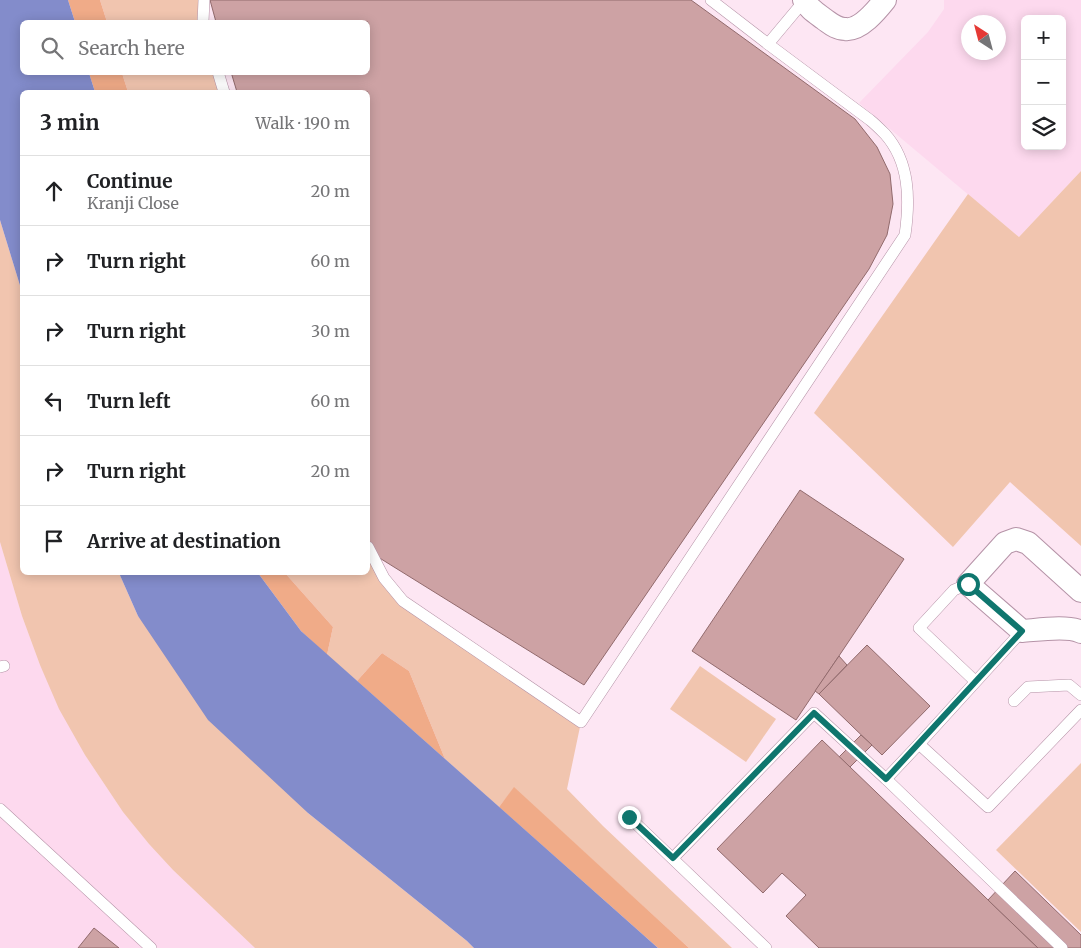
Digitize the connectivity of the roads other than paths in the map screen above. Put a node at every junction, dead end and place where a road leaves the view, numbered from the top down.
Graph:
1 (204, 0) edge
2 (711, 0) edge
3 (804, 0) edge
4 (885, 0) edge
5 (203, 20) edge
6 (768, 44) junction
7 (219, 75) edge
8 (223, 90) edge
9 (370, 552) edge
10 (968, 584) junction
11 (1081, 591) edge
12 (1022, 631) junction
13 (1081, 632) edge
14 (975, 681) junction
15 (1081, 695) edge
16 (1014, 701) dead end
17 (1081, 710) edge
18 (919, 744) junction
19 (886, 779) junction
20 (0, 809) edge
21 (629, 817) dead end
22 (673, 858) junction
23 (151, 948) edge
24 (766, 948) edge
25 (1062, 948) edge

1 - 5 lane
2 - 6 lane
3 - 4 street
3 - 6 lane
6 - 9 lane
7 - 8 lane
10 - 11 street
10 - 12 street
10 - 14 lane
12 - 13 street
12 - 14 lane
14 - 18 lane
15 - 16 lane
17 - 18 lane
18 - 19 lane
19 - 22 lane
19 - 25 lane
20 - 23 lane
21 - 22 lane
22 - 24 lane

